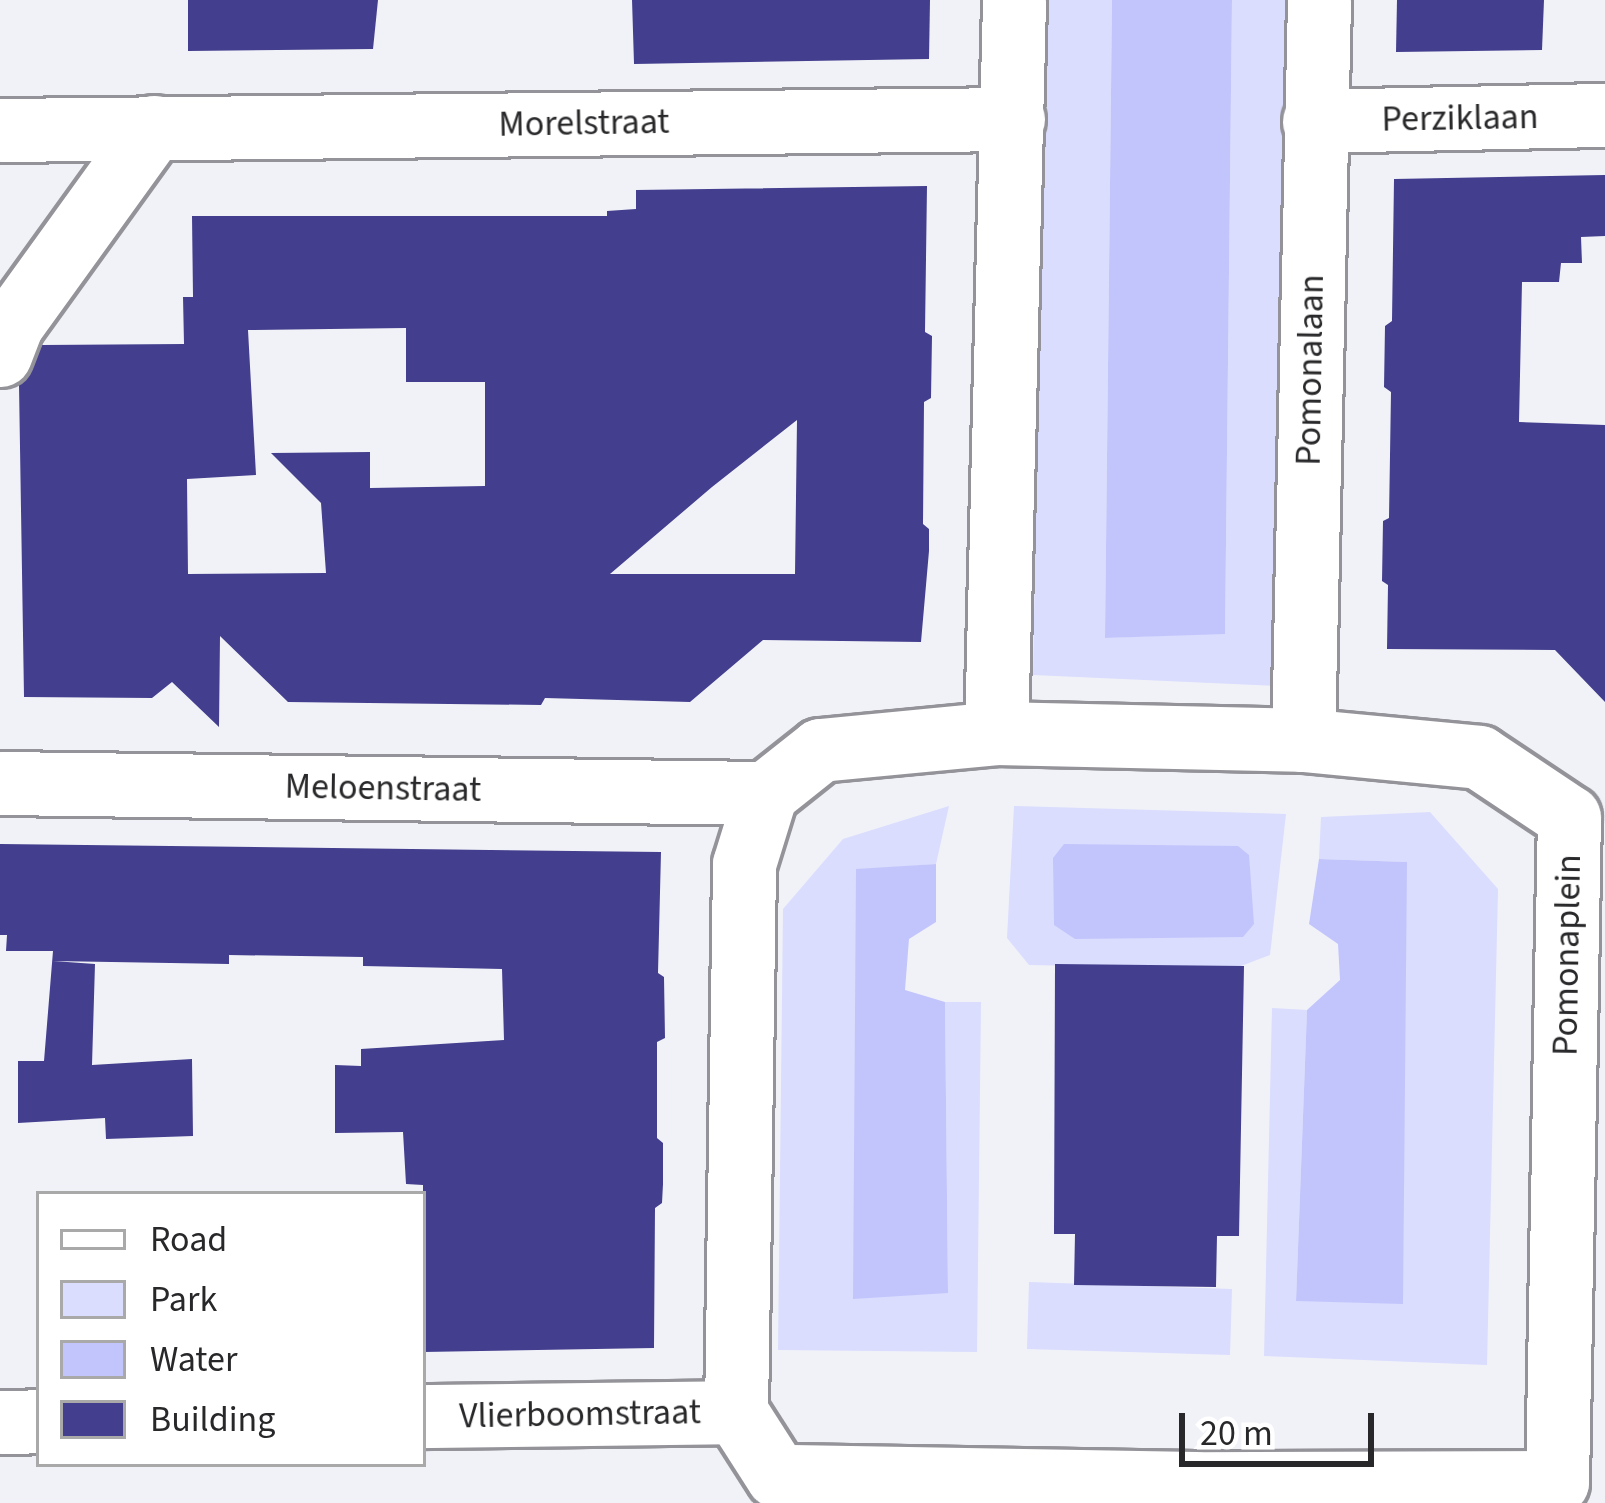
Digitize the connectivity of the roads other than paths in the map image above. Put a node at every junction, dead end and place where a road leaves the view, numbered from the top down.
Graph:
1 (1014, 0) edge
2 (1319, 0) edge
3 (1605, 116) edge
4 (1013, 119) junction
5 (1315, 121) junction
6 (154, 127) junction
7 (0, 130) edge
8 (0, 355) edge
9 (996, 734) junction
10 (1303, 740) junction
11 (0, 782) edge
12 (766, 793) junction
13 (1587, 816) edge
14 (736, 1412) junction
15 (426, 1416) edge
16 (36, 1421) edge
17 (0, 1422) edge
18 (1574, 1463) edge
19 (760, 1489) edge

1 - 4 street
2 - 5 street, Pomonalaan
3 - 5 street, Perziklaan
4 - 6 street, Morelstraat
4 - 9 street
5 - 10 street, Pomonalaan
6 - 7 street, Morelstraat
6 - 8 street
9 - 10 street, Pomonaplein
9 - 12 street, Pomonaplein
10 - 13 street, Pomonaplein
11 - 12 street, Meloenstraat
12 - 14 street
13 - 18 street, Pomonaplein
14 - 15 street, Vlierboomstraat
14 - 19 street, Pomonaplein
16 - 17 street
18 - 19 street, Pomonaplein

